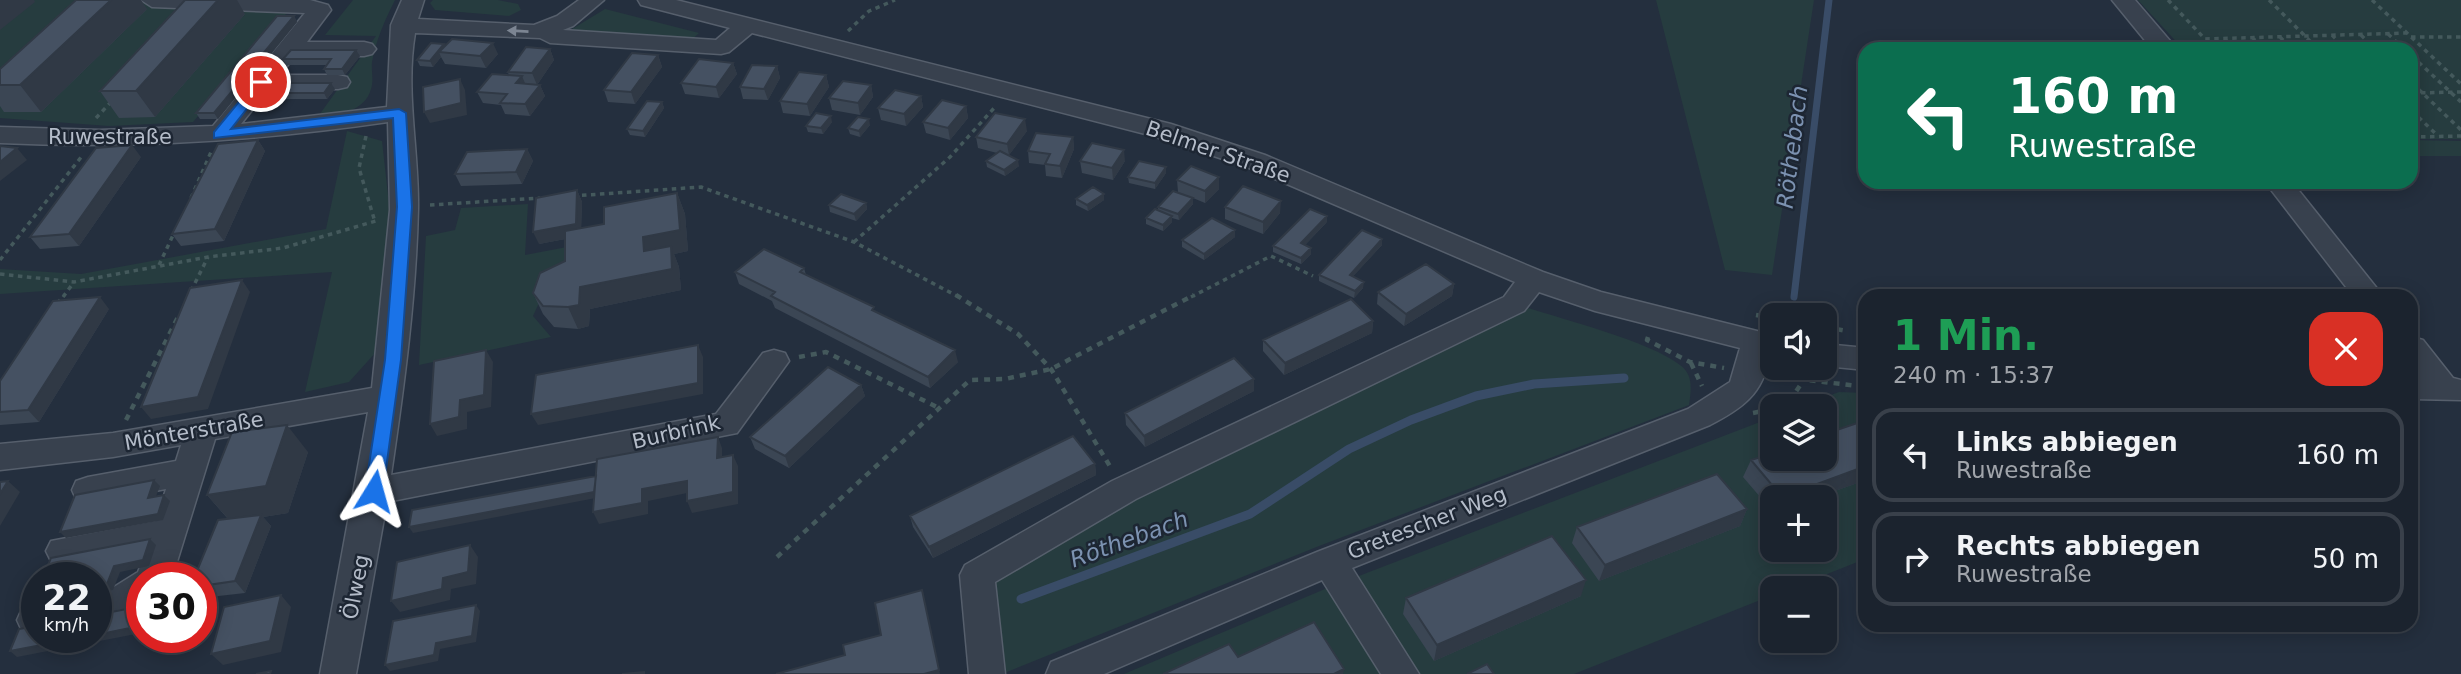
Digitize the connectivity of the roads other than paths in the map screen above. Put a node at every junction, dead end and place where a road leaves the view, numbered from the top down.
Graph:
1 (152, 0) edge
2 (556, 0) edge
3 (649, 0) edge
4 (2123, 0) edge
5 (585, 6) edge
6 (408, 12) edge
7 (748, 25) junction
8 (550, 36) dead end
9 (2159, 42) edge
10 (289, 49) junction
11 (364, 49) dead end
12 (261, 82) junction
13 (338, 82) dead end
14 (384, 115) junction
15 (0, 135) edge
16 (219, 135) junction
17 (2284, 189) edge
18 (1533, 279) junction
19 (2363, 289) edge
20 (1760, 343) edge
21 (2418, 354) edge
22 (1760, 355) edge
23 (1837, 356) edge
24 (1858, 358) edge
25 (774, 361) road end
26 (2418, 388) edge
27 (2453, 390) edge
28 (387, 397) junction
29 (202, 430) junction
30 (0, 457) edge
31 (188, 472) junction
32 (88, 489) edge
33 (374, 491) junction
34 (168, 533) junction
35 (63, 551) dead end
36 (159, 562) edge
37 (1329, 562) junction
38 (338, 674) edge
39 (987, 674) edge
40 (1064, 674) edge
41 (1401, 674) edge

1 - 10 street
2 - 5 street
3 - 7 street, Belmer Straße
4 - 9 street
5 -> 6 street
6 - 14 street, Ölweg
7 - 8 street
7 - 18 street, Belmer Straße
10 - 11 street
10 - 12 street
12 - 13 street
12 - 16 street
14 - 16 street, Ruwestraße
14 - 28 street, Ölweg
15 - 16 street, Ruwestraße
17 - 19 street
18 - 20 street, Belmer Straße
18 - 39 street
21 - 27 street
22 - 37 street, Gretescher Weg
23 - 24 street
25 - 33 street, Burbrink
26 - 27 street
28 - 29 street, Mönterstraße
28 - 33 street, Ölweg
29 - 30 street, Mönterstraße
29 - 31 street
31 - 32 street
31 - 34 street
33 - 38 street, Ölweg
34 - 35 street
34 - 36 street
37 - 40 street, Gretescher Weg
37 - 41 street

